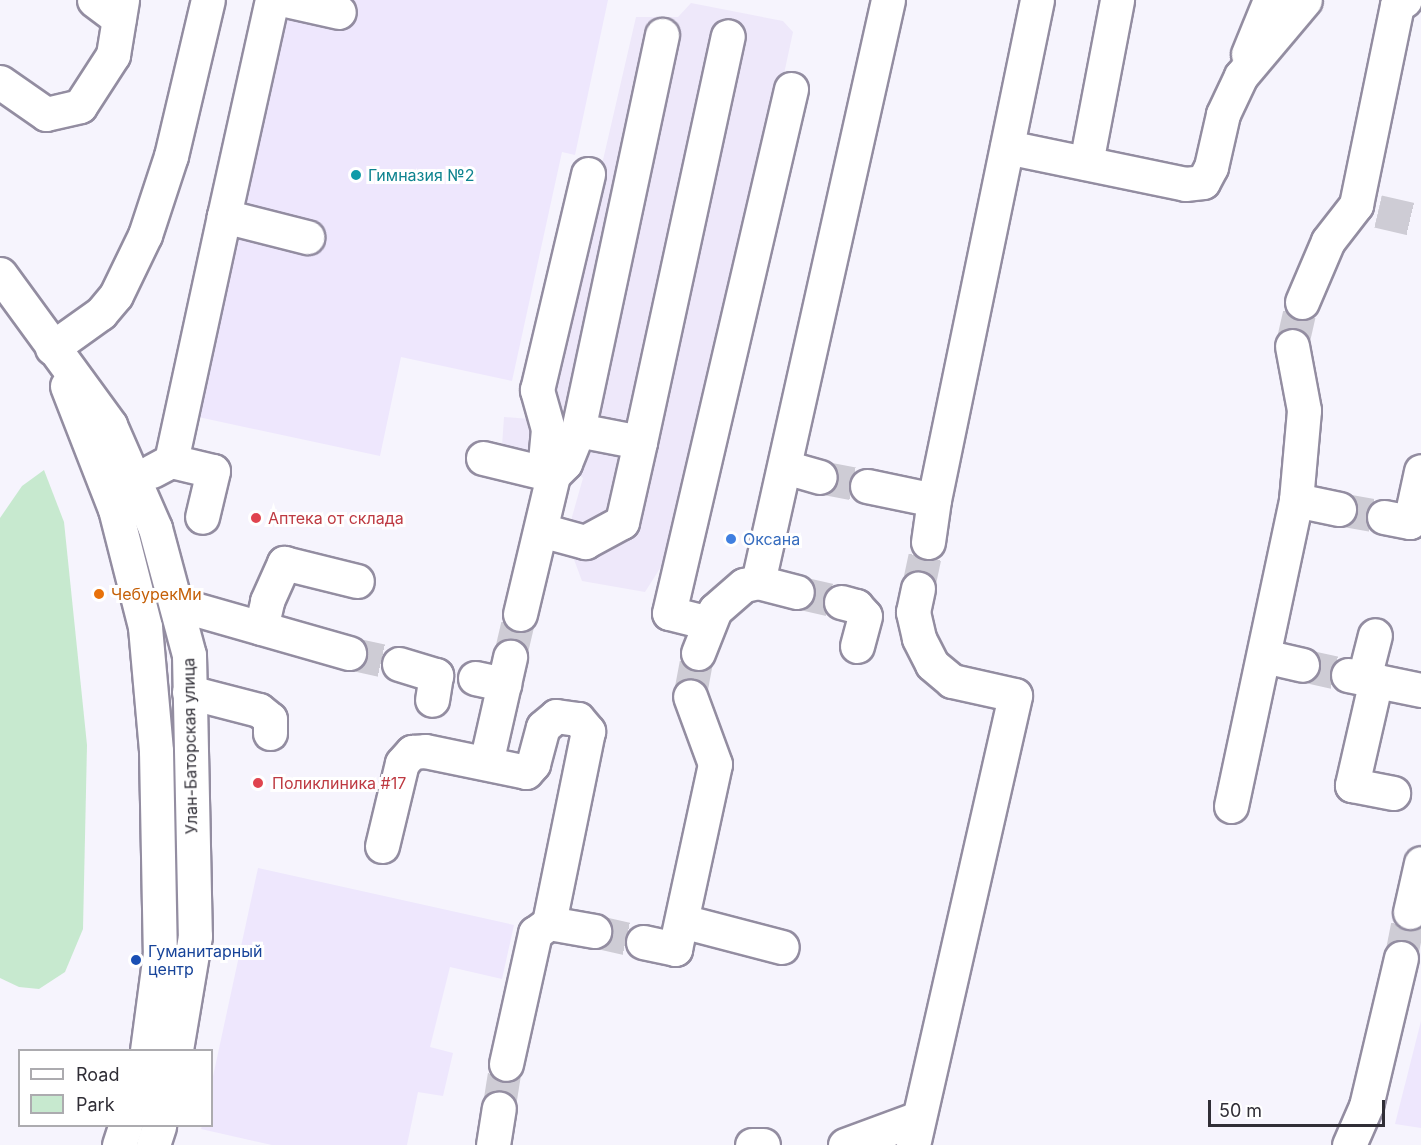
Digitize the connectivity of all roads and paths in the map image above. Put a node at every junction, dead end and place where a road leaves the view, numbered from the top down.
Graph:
1 (208, 0) edge
2 (272, 0) edge
3 (285, 0) edge
4 (888, 0) edge
5 (1037, 0) edge
6 (1118, 0) edge
7 (1270, 0) edge
8 (1305, 0) edge
9 (1406, 0) edge
10 (112, 6) edge
11 (339, 12) dead end
12 (662, 35) dead end
13 (728, 36) dead end
14 (1241, 76) junction
15 (0, 82) edge
16 (791, 89) dead end
17 (1007, 147) junction
18 (1086, 163) junction
19 (588, 174) dead end
20 (224, 216) junction
21 (307, 237) dead end
22 (0, 274) edge
23 (1302, 302) tunnel mouth
24 (1292, 346) tunnel mouth
25 (52, 348) junction
26 (578, 430) junction
27 (640, 442) junction
28 (483, 458) dead end
29 (171, 461) junction
30 (785, 467) junction
31 (1421, 471) edge
32 (549, 474) junction
33 (820, 477) tunnel mouth
34 (134, 480) junction
35 (867, 486) tunnel mouth
36 (934, 500) junction
37 (1296, 500) junction
38 (1339, 508) tunnel mouth
39 (202, 517) dead end
40 (1384, 517) tunnel mouth
41 (540, 530) junction
42 (928, 542) tunnel mouth
43 (357, 581) dead end
44 (758, 582) junction
45 (918, 589) tunnel mouth
46 (797, 592) tunnel mouth
47 (841, 602) tunnel mouth
48 (177, 604) junction
49 (520, 614) tunnel mouth
50 (261, 628) junction
51 (1375, 635) dead end
52 (857, 646) dead end
53 (349, 653) tunnel mouth
54 (1264, 656) junction
55 (399, 664) tunnel mouth
56 (1302, 665) tunnel mouth
57 (496, 673) tunnel mouth
58 (1363, 678) junction
59 (1421, 690) edge
60 (189, 692) junction
61 (690, 696) tunnel mouth
62 (432, 700) dead end
63 (278, 731) dead end
64 (486, 764) junction
65 (1393, 793) dead end
66 (1232, 806) dead end
67 (382, 846) dead end
68 (1421, 863) edge
69 (1410, 912) tunnel mouth
70 (682, 921) junction
71 (549, 923) junction
72 (594, 931) tunnel mouth
73 (643, 942) tunnel mouth
74 (782, 946) dead end
75 (1401, 958) tunnel mouth
76 (147, 1049) edge
77 (176, 1049) edge
78 (506, 1064) tunnel mouth
79 (499, 1108) tunnel mouth
80 (124, 1127) edge
81 (158, 1127) edge
82 (916, 1131) edge
83 (120, 1145) edge
84 (153, 1145) edge
85 (493, 1145) edge
86 (752, 1145) edge
87 (764, 1145) edge
88 (845, 1145) edge
89 (1349, 1145) edge

1 - 25 street
2 - 20 street
3 - 11 street
4 - 30 street
5 - 17 street
6 - 18 street
7 - 14 street
8 - 14 street
9 - 23 street
10 - 15 street
12 - 26 street
13 - 27 street
14 - 18 street
16 - 44 street
17 - 18 street
17 - 36 street
19 - 32 street
20 - 21 street
20 - 29 street
22 - 25 street, Улан-Баторская улица
24 - 37 street
25 - 34 street, Улан-Баторская улица
25 - 76 street
26 - 27 street
26 - 32 street
27 - 41 street
28 - 32 street
29 - 34 street
29 - 39 street
30 - 33 street
30 - 44 street
31 - 40 street
32 - 41 street
34 - 48 street, Улан-Баторская улица
35 - 36 street
36 - 42 street
37 - 38 street
37 - 54 street
41 - 49 street
43 - 50 street
44 - 46 street
45 - 82 street
47 - 52 street
48 - 50 street
48 - 60 street, Улан-Баторская улица
50 - 53 street
51 - 58 street
54 - 56 street
54 - 66 street
55 - 62 street
57 - 64 street
58 - 59 street
58 - 65 street
60 - 63 street
60 - 77 street, Улан-Баторская улица
61 - 70 street
64 - 67 street
64 - 71 street
68 - 69 street
70 - 73 street
70 - 74 street
71 - 72 street
71 - 78 street
75 - 89 street
79 - 85 street
80 - 83 street
81 - 84 street
82 - 88 street
86 - 87 street

